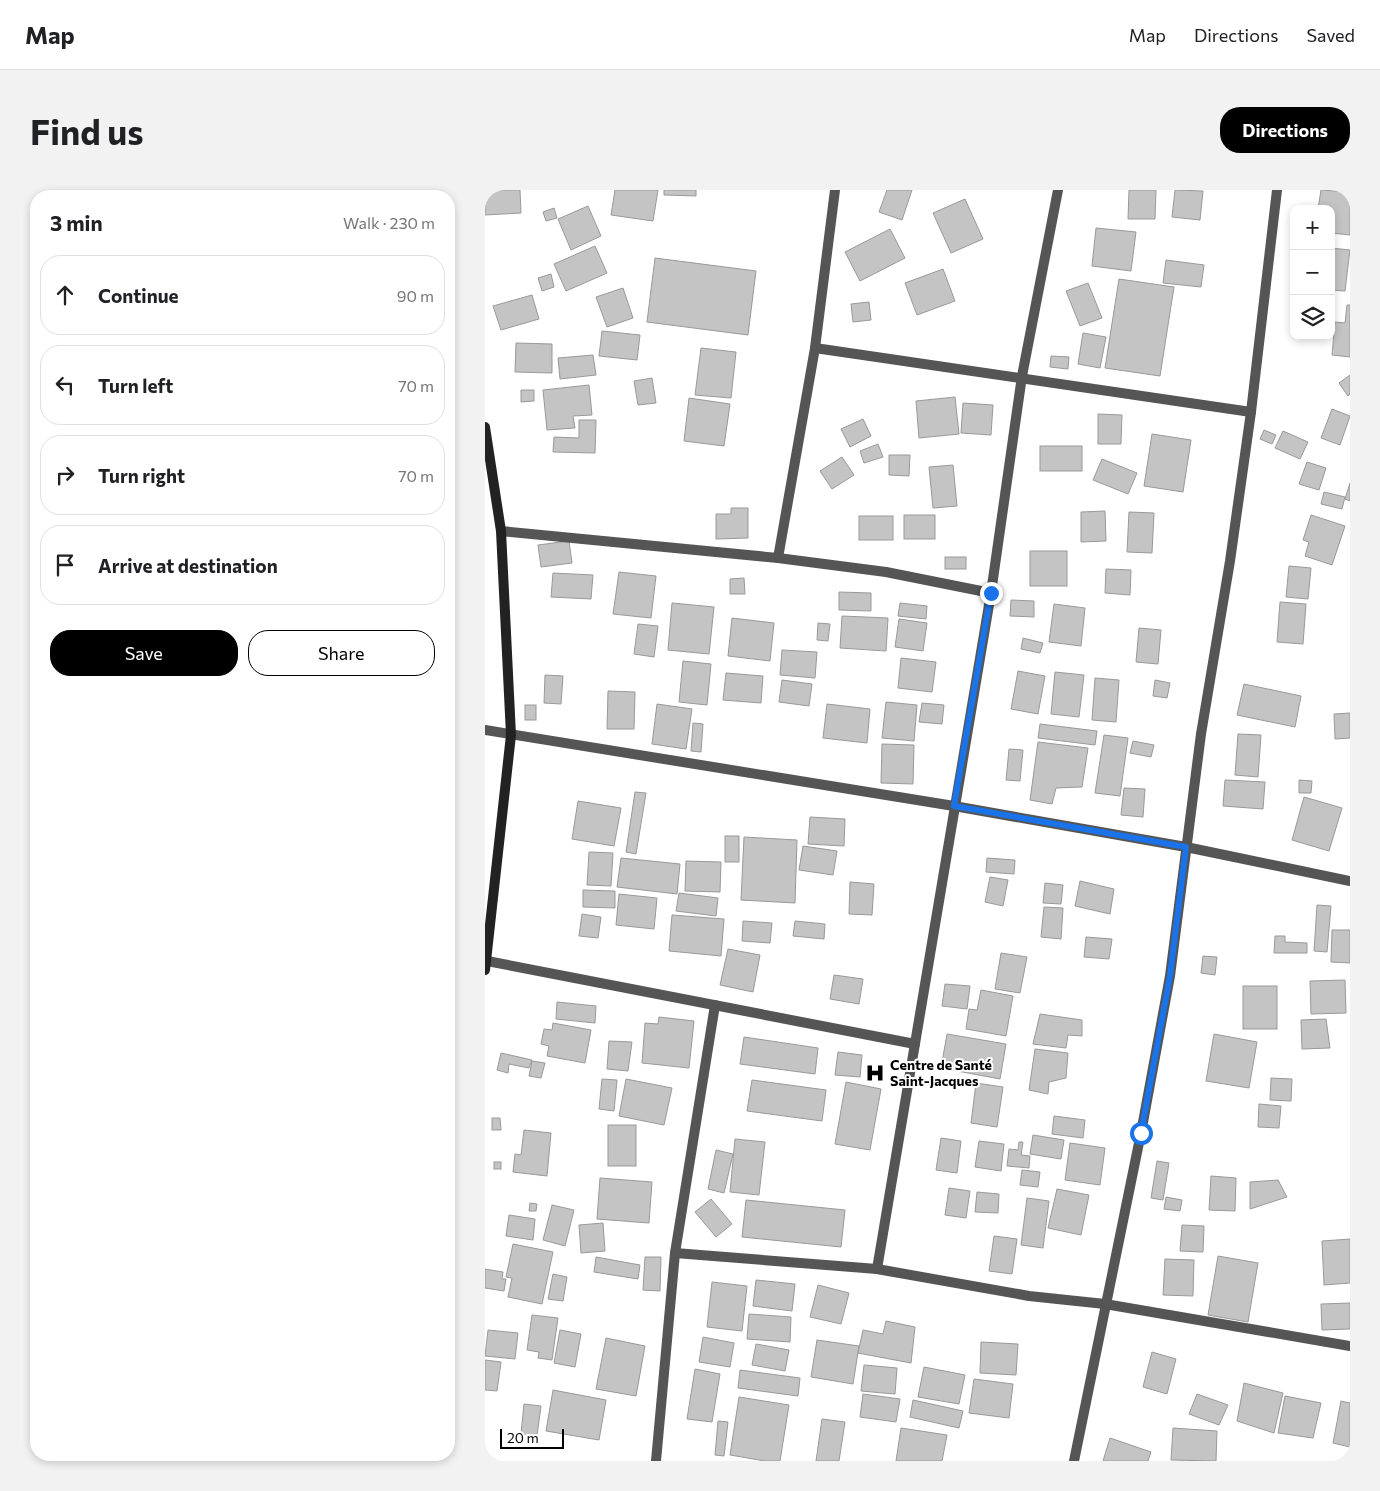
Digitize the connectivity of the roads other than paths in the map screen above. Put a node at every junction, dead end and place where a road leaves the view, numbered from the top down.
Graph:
1 (835, 190) edge
2 (1058, 190) edge
3 (1277, 190) edge
4 (815, 348) junction
5 (1022, 376) junction
6 (1251, 412) junction
7 (485, 427) edge
8 (501, 531) junction
9 (778, 558) junction
10 (991, 593) junction
11 (485, 730) edge
12 (511, 735) junction
13 (954, 806) junction
14 (1186, 847) junction
15 (1350, 881) edge
16 (486, 965) edge
17 (715, 1005) junction
18 (915, 1044) junction
19 (675, 1253) junction
20 (877, 1268) junction
21 (1105, 1304) junction
22 (1350, 1346) edge
23 (656, 1461) edge
24 (1074, 1461) edge

1 - 4 street
2 - 5 street
3 - 6 street
4 - 5 street
4 - 9 street
5 - 6 street
5 - 10 street
6 - 14 street
7 - 8 street
8 - 9 street
8 - 12 street
9 - 10 street
10 - 13 street
11 - 12 street
12 - 13 street
12 - 16 street
13 - 14 street
13 - 18 street
14 - 15 street
14 - 21 street
16 - 17 street
17 - 18 street
17 - 19 street
18 - 20 street
19 - 20 street
19 - 23 street
20 - 21 street
21 - 22 street
21 - 24 street

